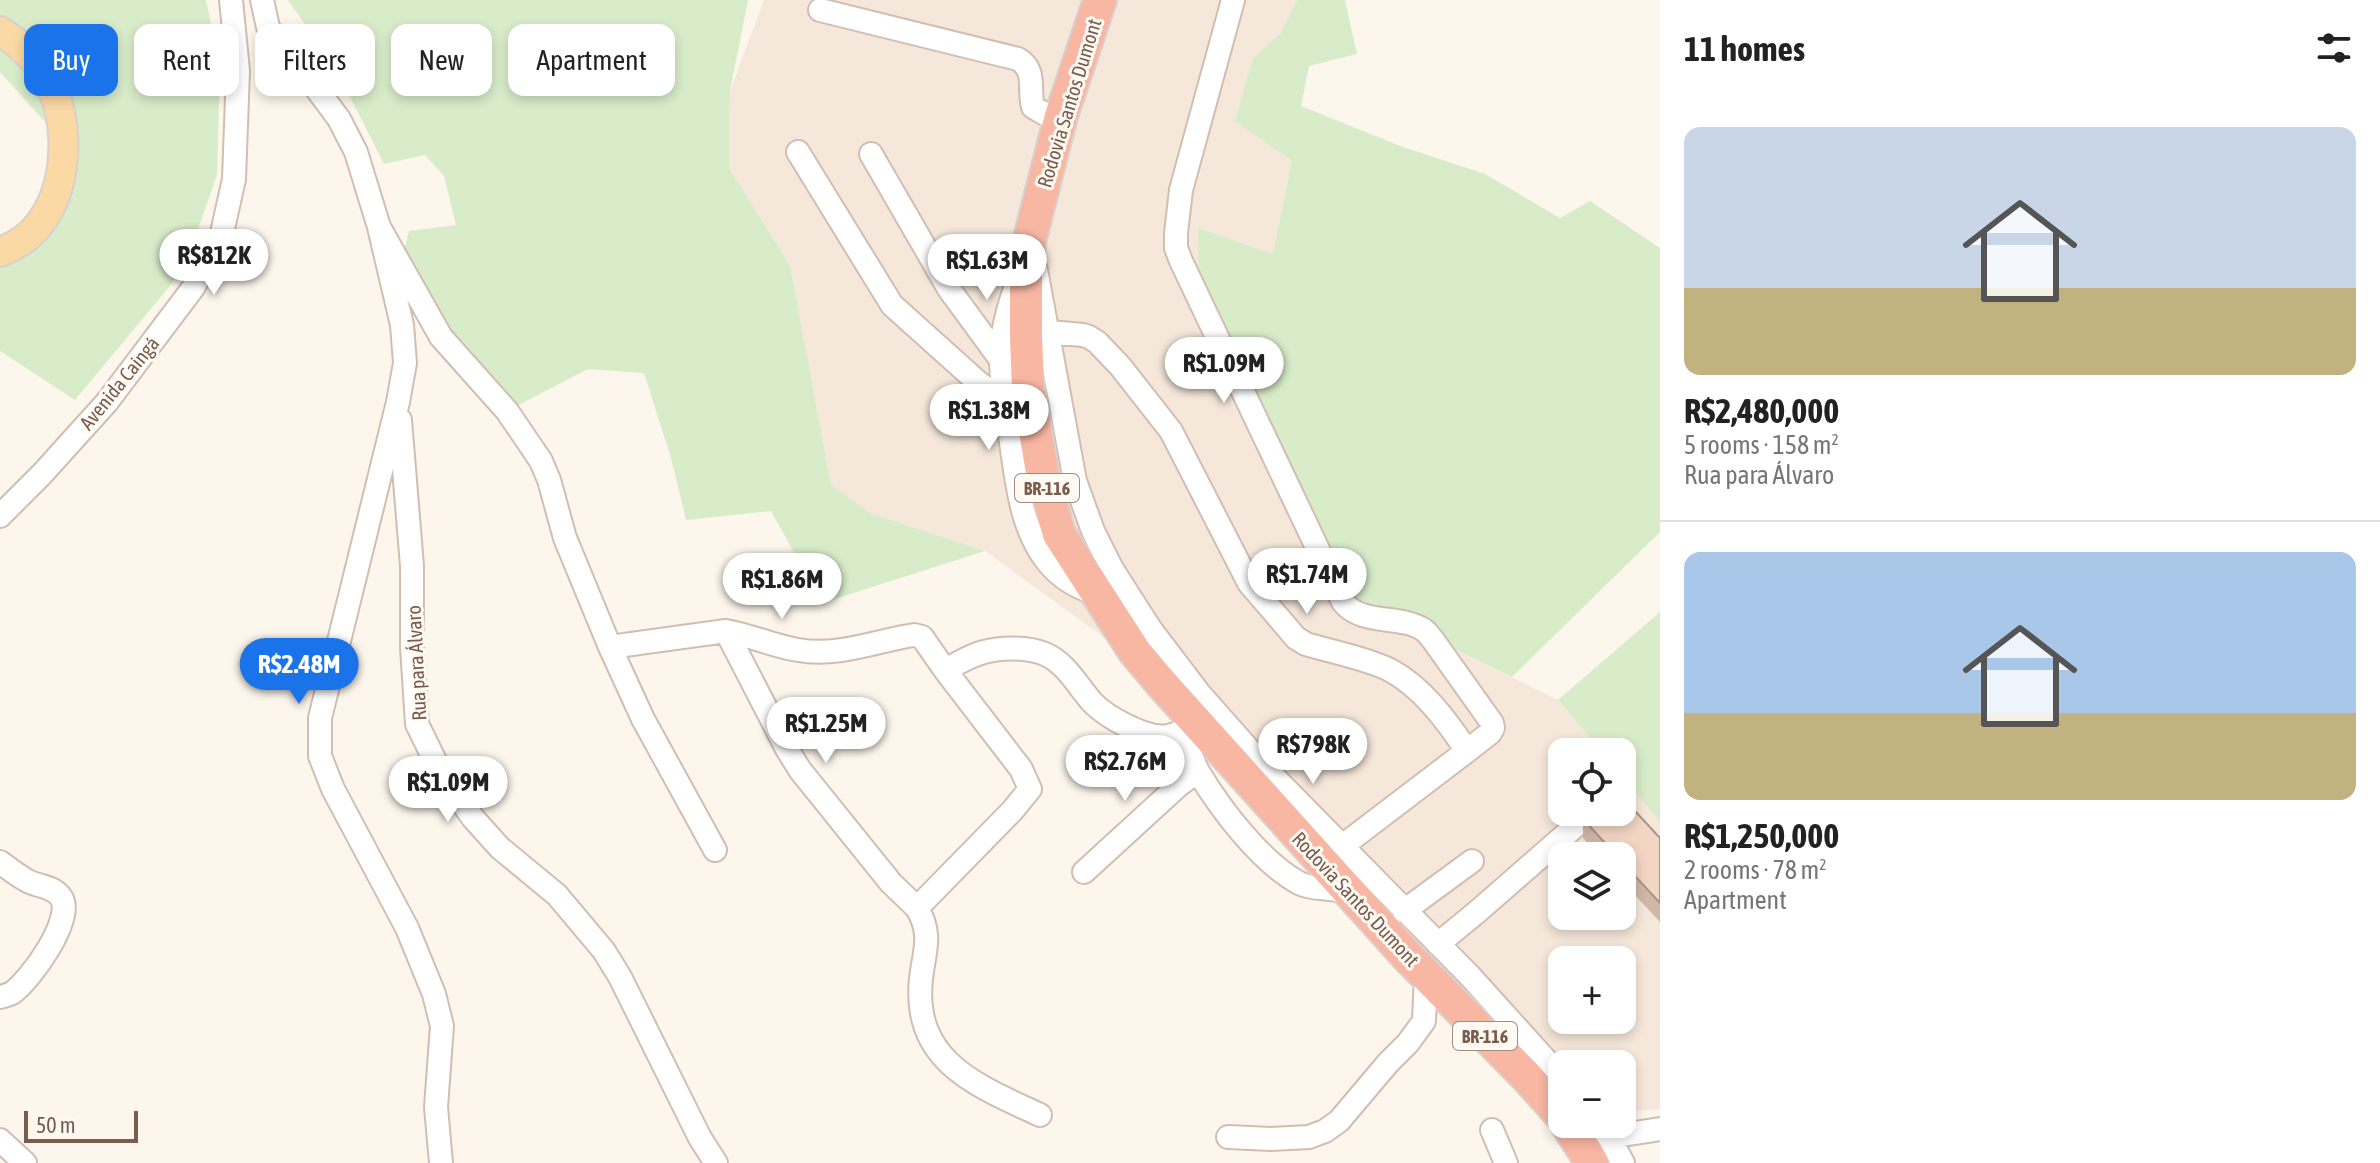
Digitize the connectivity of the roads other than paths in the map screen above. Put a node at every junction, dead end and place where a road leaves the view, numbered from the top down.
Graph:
1 (231, 0) edge
2 (262, 0) edge
3 (1100, 0) edge
4 (1233, 0) edge
5 (820, 10) dead end
6 (0, 31) edge
7 (1061, 116) junction
8 (798, 152) dead end
9 (871, 154) dead end
10 (379, 227) junction
11 (1028, 248) junction
12 (0, 252) edge
13 (1049, 332) junction
14 (1001, 360) junction
15 (1005, 400) junction
16 (398, 402) junction
17 (1075, 481) junction
18 (1030, 482) junction
19 (1087, 514) junction
20 (0, 516) edge
21 (1044, 534) junction
22 (726, 631) junction
23 (610, 647) junction
24 (945, 670) junction
25 (1190, 727) junction
26 (1467, 751) junction
27 (1198, 771) junction
28 (1575, 826) edge
29 (1341, 847) junction
30 (715, 850) dead end
31 (1472, 861) dead end
32 (0, 862) edge
33 (1084, 872) dead end
34 (917, 908) junction
35 (1404, 911) junction
36 (1438, 944) junction
37 (1417, 966) junction
38 (0, 997) edge
39 (1548, 1062) edge
40 (1548, 1100) edge
41 (1040, 1115) dead end
42 (1660, 1129) edge
43 (1492, 1130) dead end
44 (1228, 1137) dead end
45 (0, 1140) edge
46 (1600, 1141) edge
47 (25, 1163) edge
48 (441, 1163) edge
49 (716, 1163) edge
50 (1506, 1163) edge
51 (1623, 1163) edge

1 - 20 street, Avenida Caingá
2 - 10 street
3 - 7 highway, Rodovia Santos Dumont / BR-116
4 - 26 street
5 - 7 street
6 - 12 main road
7 - 11 highway, Rodovia Santos Dumont / BR-116
8 - 15 street
9 - 14 street
10 - 16 street
10 - 23 street
11 - 13 street
11 - 14 street
11 - 18 highway, Rodovia Santos Dumont / BR-116
13 - 17 street
13 - 26 street
14 - 15 street
15 - 18 street
16 - 48 street
16 - 49 street, Rua para Álvaro
17 - 18 street
17 - 19 street
18 - 21 highway, Rodovia Santos Dumont / BR-116
19 - 21 street
19 - 29 street
21 - 25 highway, Rodovia Santos Dumont / BR-116
22 - 23 street
22 - 24 street
22 - 34 street
23 - 30 street
24 - 25 street
24 - 34 street
25 - 27 street
25 - 37 highway, Rodovia Santos Dumont / BR-116
26 - 29 street
27 - 33 street
27 - 37 street
28 - 36 street
29 - 35 street
31 - 35 street
32 - 38 street
34 - 41 street
35 - 36 street
36 - 39 street
37 - 40 highway, Rodovia Santos Dumont / BR-116
37 - 44 street
42 - 46 street
43 - 50 street
45 - 47 street
46 - 51 street

